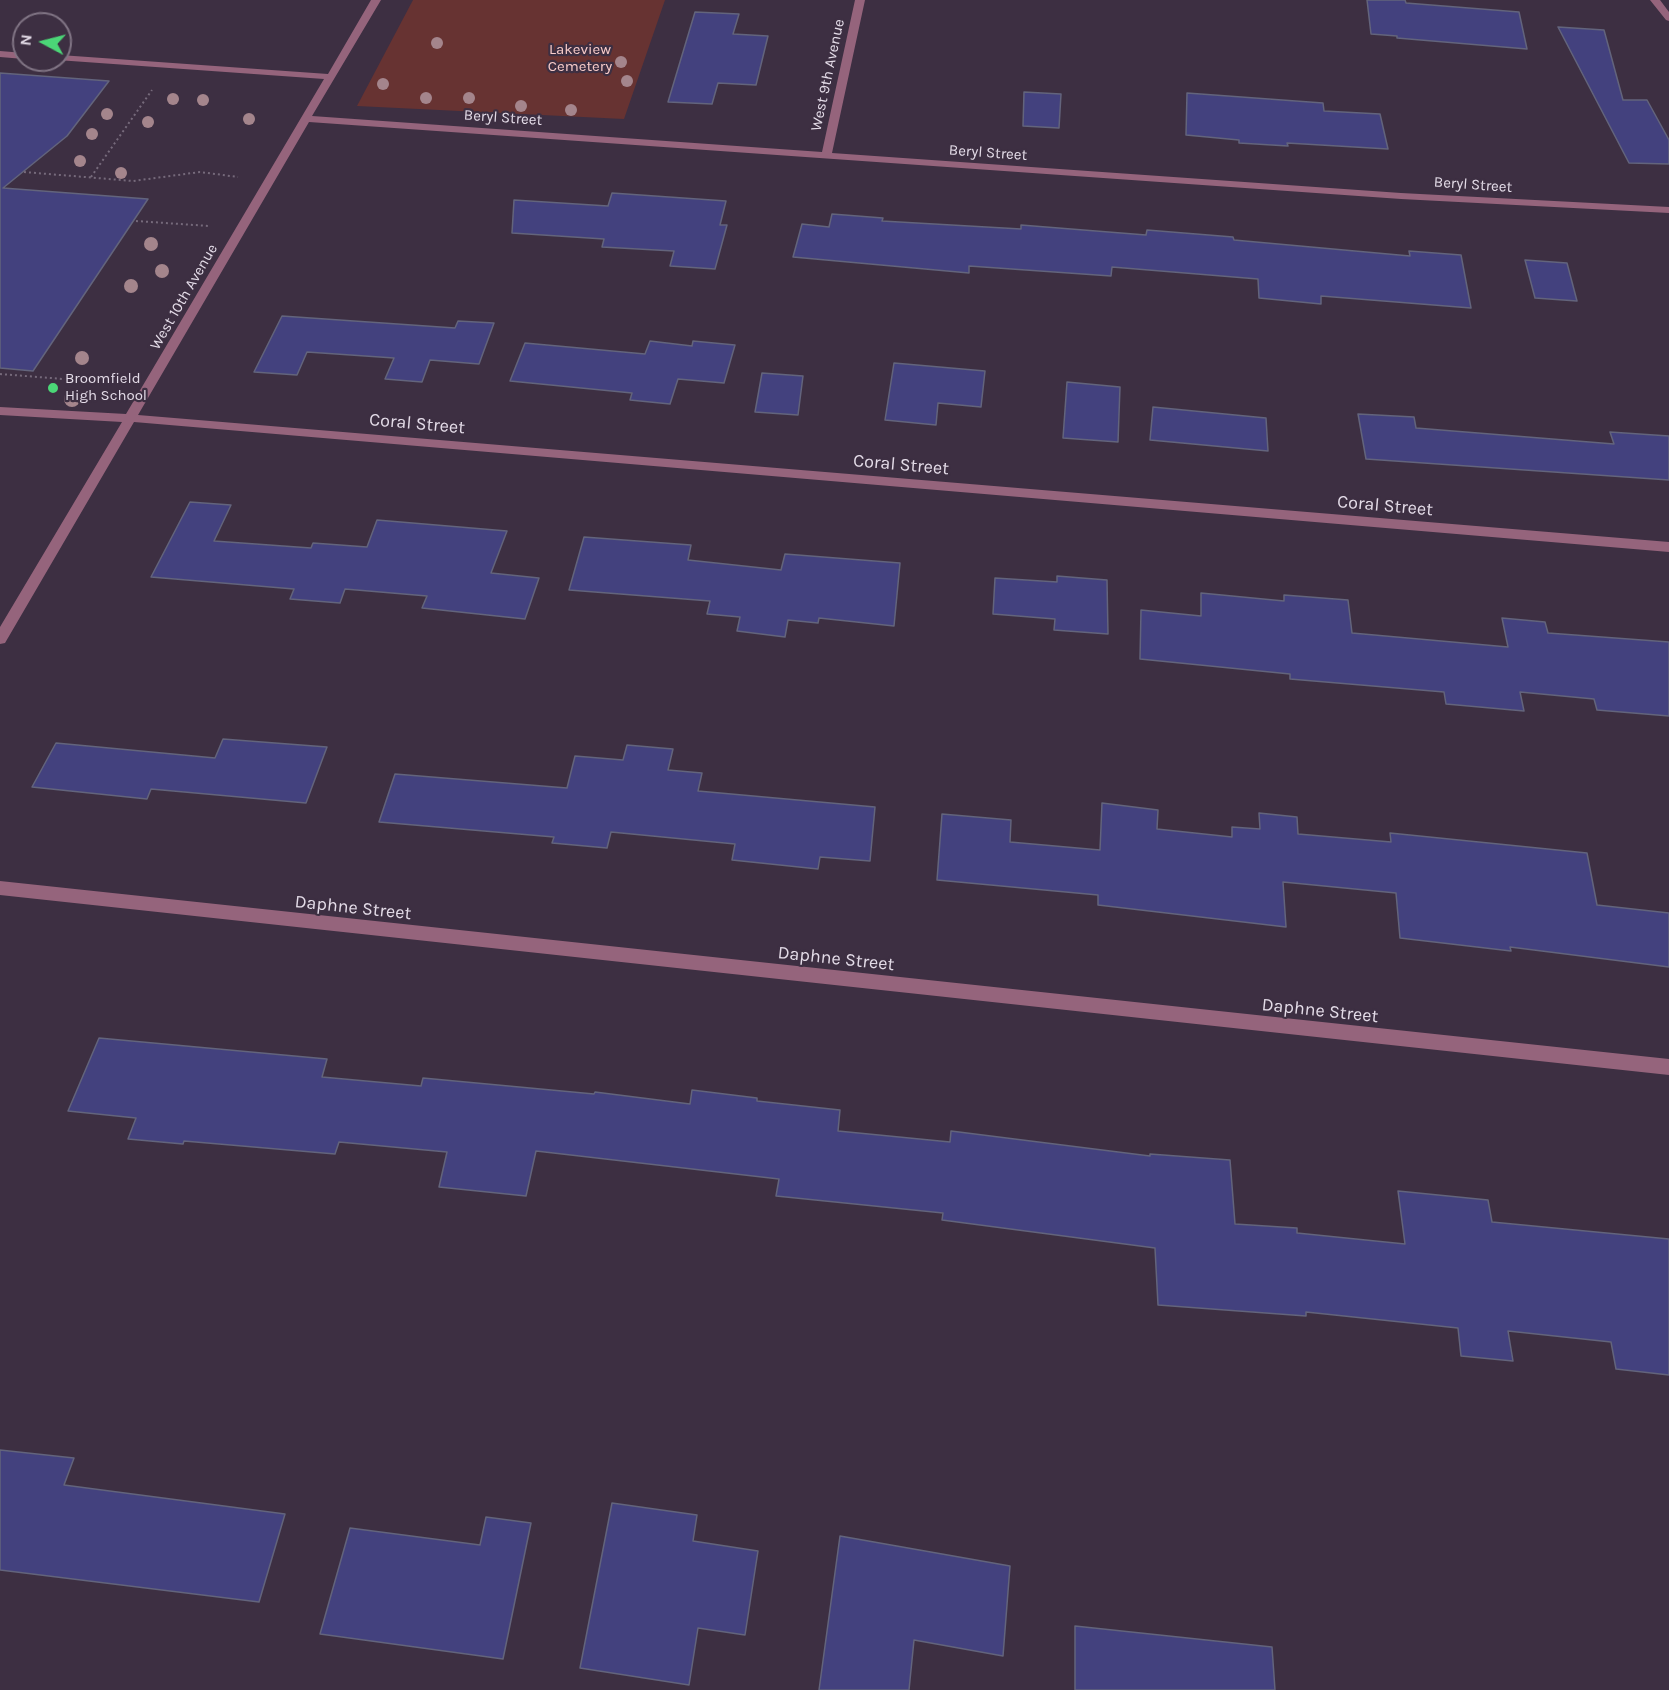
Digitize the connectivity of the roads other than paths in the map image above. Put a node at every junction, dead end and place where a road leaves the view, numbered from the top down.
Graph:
1 (376, 0) edge
2 (860, 0) edge
3 (1655, 0) edge
4 (1669, 18) edge
5 (72, 59) edge
6 (331, 77) junction
7 (306, 119) junction
8 (826, 156) junction
9 (1669, 210) edge
10 (2, 414) edge
11 (130, 418) junction
12 (1669, 547) edge
13 (0, 639) edge
14 (0, 888) edge
15 (1669, 1067) edge

1 - 6 street, West 10th Avenue
2 - 8 street, West 9th Avenue
3 - 4 street
5 - 6 street
6 - 7 street, West 10th Avenue
7 - 8 street, Beryl Street
7 - 11 street, West 10th Avenue
8 - 9 street, Beryl Street
10 - 11 street, Coral Street
11 - 12 street, Coral Street
11 - 13 street, West 10th Avenue
14 - 15 street, Daphne Street

